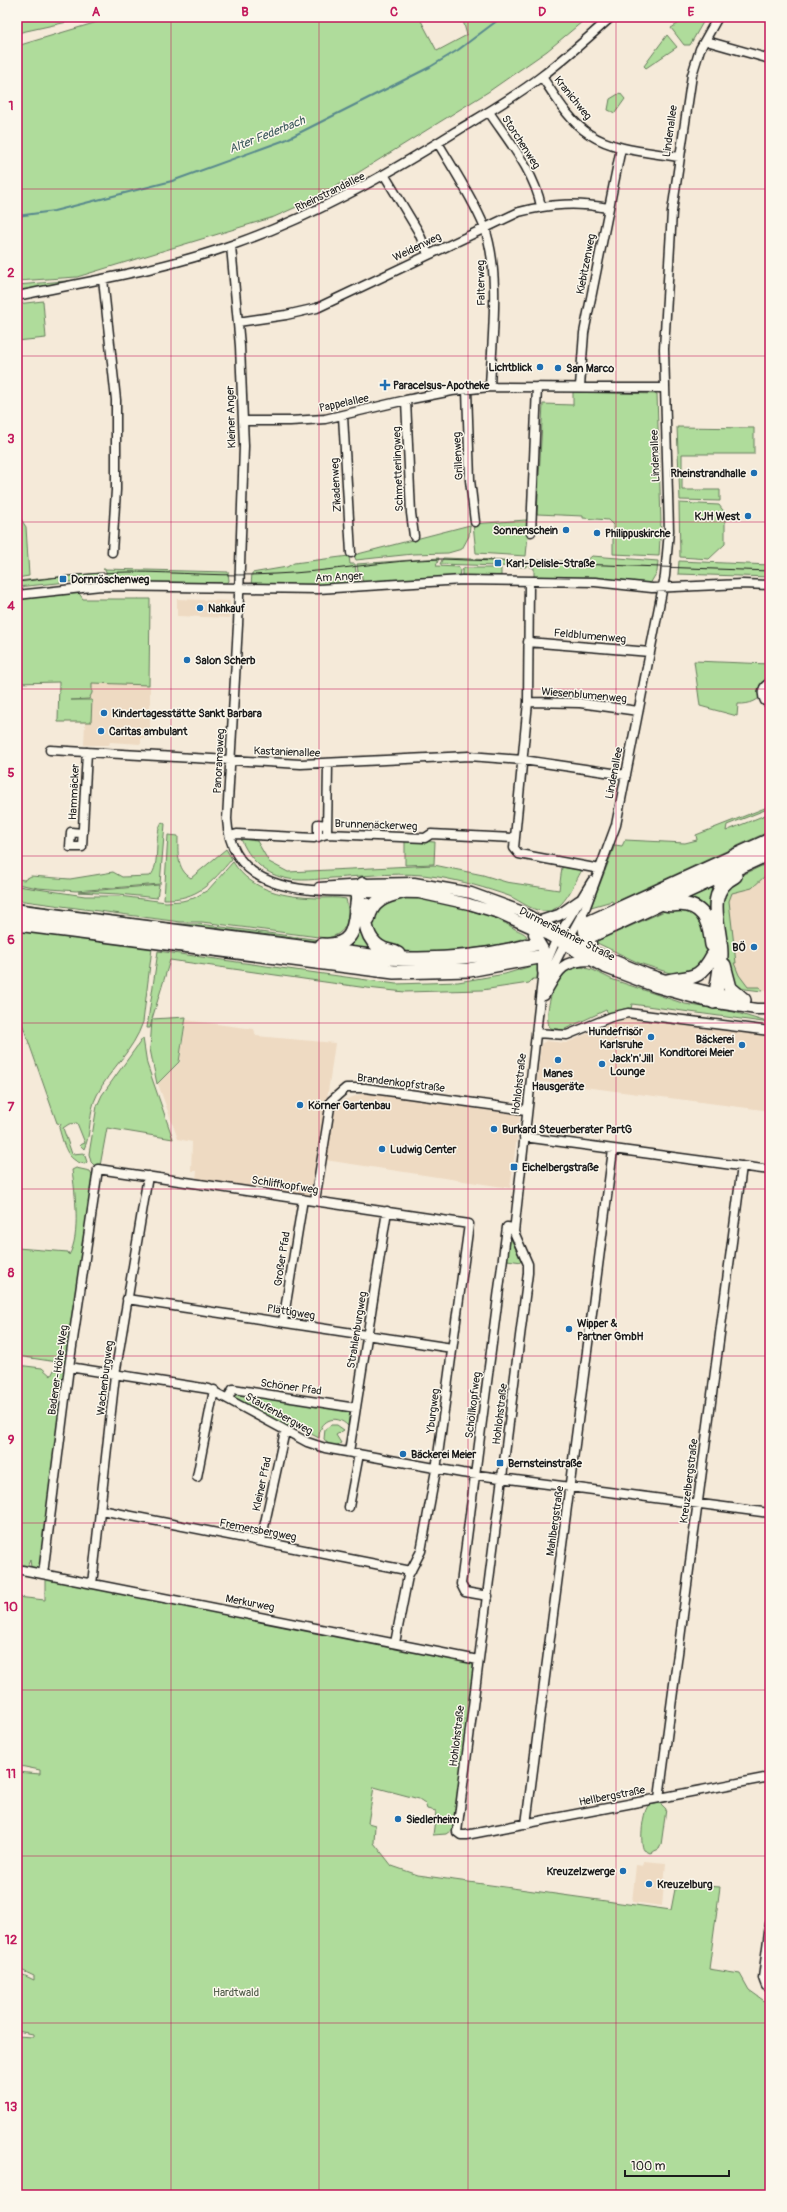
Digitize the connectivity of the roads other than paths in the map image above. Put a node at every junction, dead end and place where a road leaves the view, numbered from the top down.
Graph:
1 (611, 17) edge
2 (718, 17) edge
3 (706, 39) junction
4 (770, 60) edge
5 (542, 76) junction
6 (488, 112) junction
7 (438, 144) junction
8 (621, 148) junction
9 (679, 157) junction
10 (385, 176) junction
11 (541, 206) junction
12 (608, 208) junction
13 (484, 227) junction
14 (231, 246) junction
15 (428, 254) junction
16 (104, 279) junction
17 (17, 296) edge
18 (238, 322) junction
19 (580, 386) junction
20 (490, 387) junction
21 (537, 387) junction
22 (664, 388) junction
23 (467, 390) junction
24 (406, 400) junction
25 (343, 416) junction
26 (243, 420) junction
27 (475, 522) dead end
28 (530, 532) dead end
29 (414, 536) dead end
30 (112, 552) dead end
31 (351, 553) dead end
32 (529, 582) junction
33 (770, 585) edge
34 (238, 587) junction
35 (663, 587) junction
36 (17, 595) edge
37 (528, 642) junction
38 (650, 652) junction
39 (770, 683) edge
40 (528, 702) junction
41 (770, 702) edge
42 (638, 711) junction
43 (50, 750) dead end
44 (87, 752) junction
45 (230, 760) junction
46 (523, 760) junction
47 (328, 764) junction
48 (626, 775) junction
49 (327, 825) junction
50 (83, 833) dead end
51 (327, 834) junction
52 (230, 836) junction
53 (318, 837) junction
54 (513, 838) junction
55 (770, 840) edge
56 (770, 853) edge
57 (770, 859) edge
58 (600, 869) junction
59 (363, 890) junction
60 (402, 892) junction
61 (579, 901) junction
62 (661, 904) junction
63 (17, 911) edge
64 (541, 921) junction
65 (17, 924) edge
66 (366, 924) junction
67 (526, 925) junction
68 (586, 925) junction
69 (562, 939) junction
70 (272, 944) junction
71 (535, 944) dead end
72 (600, 954) junction
73 (717, 954) junction
74 (539, 957) dead end
75 (408, 959) junction
76 (590, 960) junction
77 (543, 971) junction
78 (667, 981) junction
79 (544, 995) junction
80 (710, 997) junction
81 (744, 1000) junction
82 (767, 1008) edge
83 (538, 1023) junction
84 (770, 1031) edge
85 (536, 1033) junction
86 (526, 1110) junction
87 (524, 1137) junction
88 (613, 1150) junction
89 (742, 1166) junction
90 (98, 1169) joint
91 (770, 1170) edge
92 (148, 1176) junction
93 (302, 1199) junction
94 (315, 1201) junction
95 (387, 1211) junction
96 (469, 1224) joint
97 (514, 1228) junction
98 (127, 1299) junction
99 (283, 1322) junction
100 (366, 1335) junction
101 (452, 1348) junction
102 (69, 1367) junction
103 (115, 1374) junction
104 (214, 1390) junction
105 (228, 1398) junction
106 (356, 1408) junction
107 (285, 1431) junction
108 (349, 1452) junction
109 (359, 1454) junction
110 (436, 1470) junction
111 (475, 1476) junction
112 (197, 1477) dead end
113 (503, 1479) junction
114 (570, 1488) junction
115 (697, 1503) junction
116 (349, 1507) dead end
117 (101, 1510) junction
118 (770, 1513) edge
119 (262, 1538) junction
120 (17, 1569) edge
121 (411, 1571) junction
122 (43, 1574) junction
123 (92, 1584) junction
124 (488, 1596) junction
125 (395, 1643) junction
126 (478, 1660) junction
127 (770, 1777) edge
128 (659, 1798) junction
129 (526, 1824) junction
130 (458, 1834) joint
131 (770, 1924) edge
132 (768, 1986) edge

1 - 5 street, Rheinstrandallee
2 - 3 street, Lindenallee
3 - 4 street
3 - 9 street, Lindenallee
5 - 6 street, Rheinstrandallee
5 - 8 street, Kranichweg
6 - 7 street, Rheinstrandallee
6 - 11 street, Storchenweg
7 - 10 street, Rheinstrandallee
7 - 13 street, Falterweg
8 - 9 street, Kranichweg
8 - 12 street, Kiebitzenweg
9 - 22 street, Lindenallee
10 - 14 street, Rheinstrandallee
10 - 15 street
11 - 12 street, Weidenweg
11 - 13 street, Weidenweg
12 - 19 street, Kiebitzenweg
13 - 15 street, Weidenweg
13 - 20 street, Falterweg
14 - 16 street, Rheinstrandallee
14 - 18 street, Kleiner Anger
15 - 18 street, Weidenweg
16 - 17 street, Rheinstrandallee
16 - 30 street
18 - 26 street, Kleiner Anger
19 - 21 street, Pappelallee
19 - 22 street, Pappelallee
20 - 21 street, Pappelallee
20 - 23 street, Pappelallee
21 - 28 street
22 - 35 street, Lindenallee
23 - 24 street, Pappelallee
23 - 27 street, Grillenweg
24 - 25 street, Pappelallee
24 - 29 street, Schmetterlingweg
25 - 26 street, Pappelallee
25 - 31 street, Zikadenweg
26 - 34 street, Kleiner Anger
32 - 34 street, Am Anger
32 - 35 street, Am Anger
32 - 37 street
33 - 35 street, Am Anger
34 - 36 street, Am Anger
34 - 45 street, Panoramaweg
35 - 38 street, Lindenallee
37 - 38 street, Feldblumenweg
37 - 40 street
38 - 42 street, Lindenallee
39 - 41 street
40 - 42 street, Wiesenblumenweg
40 - 46 street
42 - 48 street, Lindenallee
43 - 44 street, Kastanienallee
44 - 45 street, Kastanienallee
44 - 50 street, Hammäcker
45 - 47 street, Kastanienallee
45 - 52 street, Panoramaweg
46 - 47 street, Kastanienallee
46 - 48 street, Kastanienallee
46 - 54 street
47 - 49 street, Brunnenäckerweg
48 - 58 street, Lindenallee
49 - 51 street, Brunnenäckerweg
49 - 53 street, Brunnenäckerweg
51 - 53 street, Brunnenäckerweg
51 - 54 street, Brunnenäckerweg
52 - 53 street, Brunnenäckerweg
52 - 59 street, Panoramaweg
54 - 58 street
55 - 68 highway
56 - 62 highway
57 - 73 highway
58 - 61 street, Lindenallee
58 - 68 street, Lindenallee
59 - 60 street, Durmersheimer Straße
59 - 64 street, Durmersheimer Straße
59 - 66 highway
59 - 70 highway
60 - 66 highway
60 - 67 street, Durmersheimer Straße
61 - 64 street
61 - 69 street, Lindenallee
62 - 68 highway
62 - 73 highway
63 - 70 highway
64 - 69 street, Durmersheimer Straße
65 - 74 highway
66 - 75 highway
67 - 69 street, Durmersheimer Straße
67 - 77 street
68 - 69 street, Lindenallee
68 - 72 street
69 - 72 street, Durmersheimer Straße
69 - 76 street, Durmersheimer Straße
69 - 77 street, Hohlohstraße
69 - 79 street, Hohlohstraße
70 - 75 highway
71 - 75 highway
72 - 78 street, Durmersheimer Straße
73 - 78 highway
73 - 80 highway
73 - 81 highway
76 - 79 street
76 - 80 street, Durmersheimer Straße
77 - 83 street, Hohlohstraße
78 - 80 street, Durmersheimer Straße
79 - 83 street, Hohlohstraße
80 - 81 street, Durmersheimer Straße
80 - 82 street, Durmersheimer Straße
81 - 82 street, Durmersheimer Straße
83 - 85 street, Hohlohstraße
84 - 85 street
85 - 86 street, Hohlohstraße
86 - 87 street, Hohlohstraße
86 - 94 street, Brandenkopfstraße
87 - 88 street
87 - 97 street, Hohlohstraße
88 - 89 street
88 - 114 street, Mahlbergstraße
89 - 91 street
89 - 115 street, Kreuzelbergstraße
90 - 92 street, Schliffkopfweg
90 - 102 street, Badener-Höhe-Weg
92 - 93 street, Schliffkopfweg
92 - 98 street, Wachenburgweg
93 - 94 street, Schliffkopfweg
93 - 99 street, Großer Pfad
94 - 95 street, Schliffkopfweg
95 - 96 street, Schliffkopfweg
95 - 100 street, Strahlenburgweg
96 - 101 street, Yburgweg
97 - 111 street, Schöllkopfweg
97 - 113 street, Hohlohstraße
98 - 99 street, Plättigweg
98 - 103 street, Wachenburgweg
99 - 100 street, Plättigweg
100 - 101 street, Plättigweg
100 - 106 street, Strahlenburgweg
101 - 110 street, Yburgweg
102 - 103 street, Staufenbergweg
102 - 122 street, Badener-Höhe-Weg
103 - 104 street, Staufenbergweg
103 - 117 street, Wachenburgweg
104 - 105 street, Staufenbergweg
104 - 112 street
105 - 106 street, Schöner Pfad
105 - 107 street, Staufenbergweg
106 - 108 street, Strahlenburgweg
107 - 108 street, Staufenbergweg
107 - 119 street, Kleiner Pfad
108 - 109 street, Staufenbergweg
109 - 110 street, Staufenbergweg
109 - 116 street
110 - 111 street, Staufenbergweg
110 - 121 street, Yburgweg
111 - 113 street, Staufenbergweg
111 - 124 street, Schöllkopfweg
113 - 114 street
113 - 124 street, Hohlohstraße
114 - 115 street
114 - 129 street, Mahlbergstraße
115 - 118 street
115 - 128 street, Kreuzelbergstraße
117 - 119 street, Fremersbergweg
117 - 123 street, Wachenburgweg
119 - 121 street, Fremersbergweg
120 - 122 street, Merkurweg
121 - 125 street, Yburgweg
122 - 123 street, Merkurweg
123 - 125 street, Merkurweg
124 - 126 street, Hohlohstraße
125 - 126 street, Merkurweg
126 - 130 street, Hohlohstraße
127 - 128 street, Hellbergstraße
128 - 129 street, Hellbergstraße
129 - 130 street, Hellbergstraße
131 - 132 street

